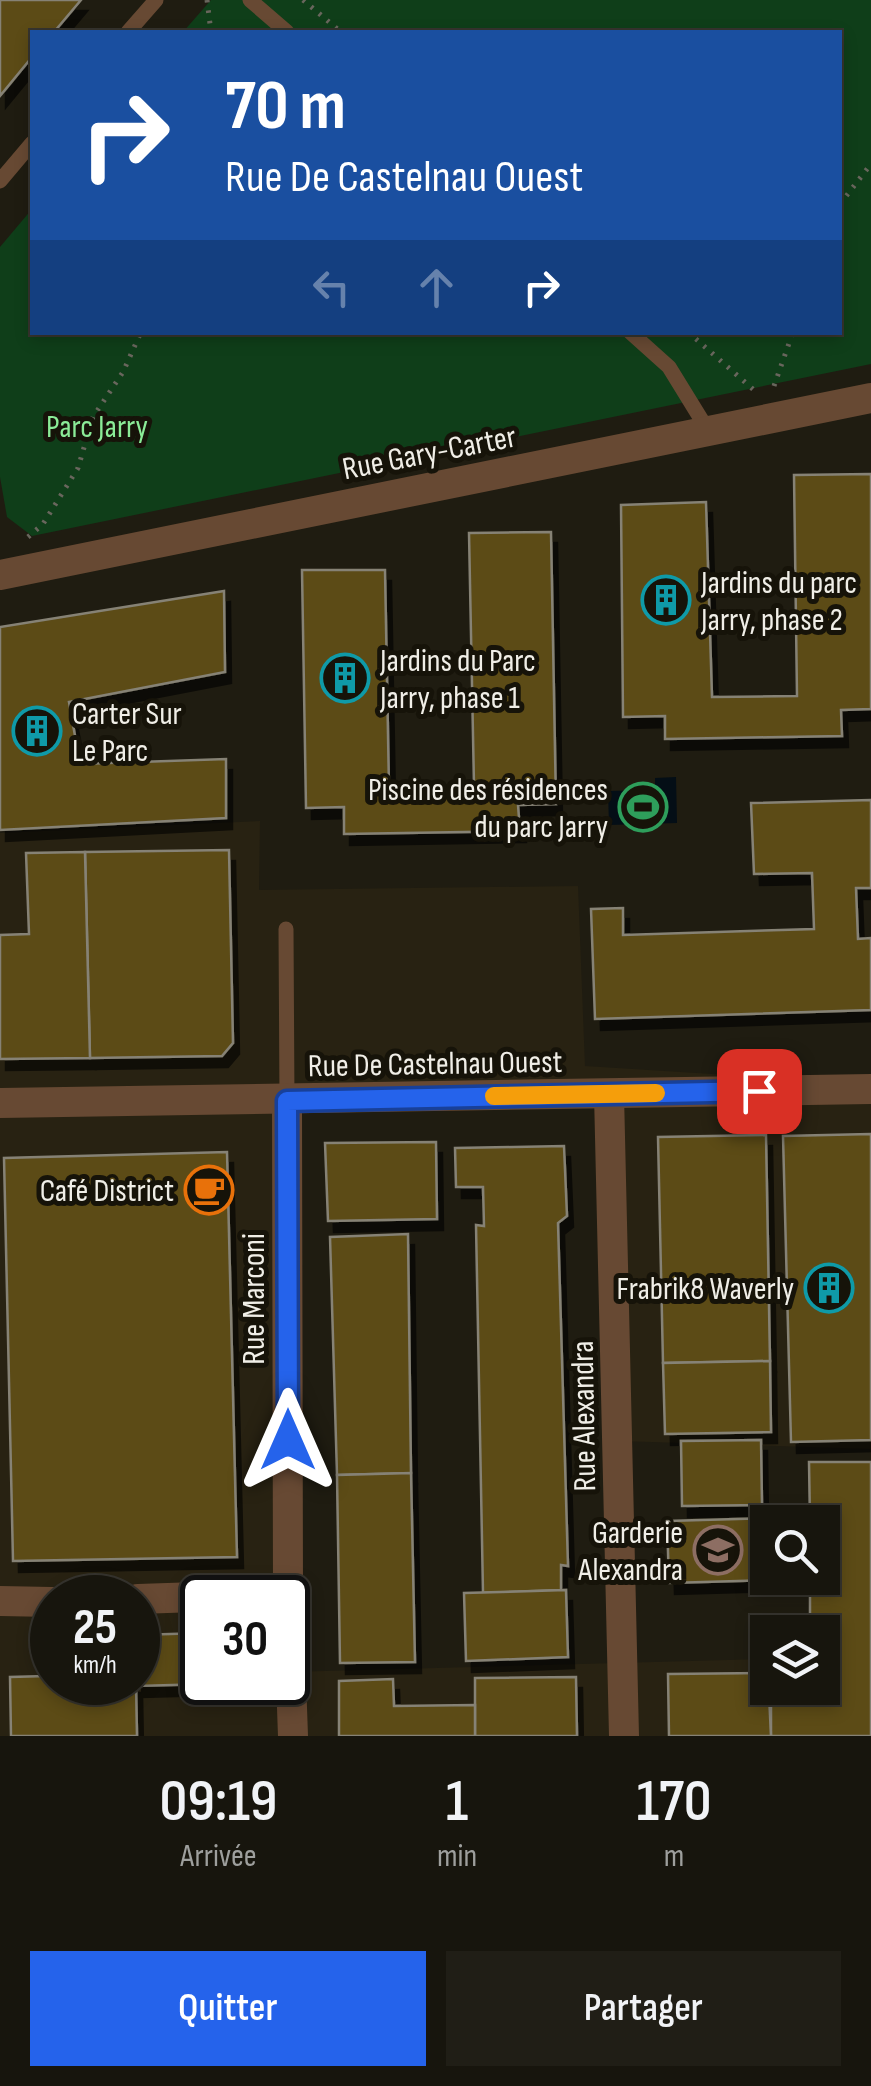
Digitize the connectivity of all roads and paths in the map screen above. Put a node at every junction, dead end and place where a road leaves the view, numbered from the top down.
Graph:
1 (156, 0) edge
2 (208, 0) edge
3 (250, 0) edge
4 (303, 0) edge
5 (130, 30) edge
6 (211, 30) edge
7 (285, 30) edge
8 (338, 30) edge
9 (30, 145) edge
10 (871, 164) edge
11 (0, 181) edge
12 (842, 201) edge
13 (140, 335) edge
14 (633, 335) edge
15 (691, 335) edge
16 (792, 335) edge
17 (774, 386) dead end
18 (755, 391) dead end
19 (871, 398) edge
20 (709, 432) junction
21 (24, 539) dead end
22 (0, 575) edge
23 (286, 930) dead end
24 (871, 1089) edge
25 (609, 1094) junction
26 (287, 1101) junction
27 (0, 1104) edge
28 (288, 1575) edge
29 (0, 1601) edge
30 (30, 1602) edge
31 (293, 1705) edge
32 (294, 1736) edge
33 (624, 1736) edge

1 - 5 lane
2 - 6 path
3 - 7 lane
4 - 8 path
9 - 11 lane
10 - 12 path
13 - 21 path
14 - 20 lane
15 - 18 path
16 - 17 path
19 - 20 street, Rue Gary-Carter
20 - 22 street, Rue Gary-Carter
23 - 26 lane
24 - 25 street, Rue De Castelnau Ouest
25 - 26 street, Rue De Castelnau Ouest
25 - 33 street, Rue Alexandra
26 - 27 street, Rue De Castelnau Ouest
26 - 28 street, Rue Marconi
29 - 30 street
31 - 32 street, Rue Marconi

